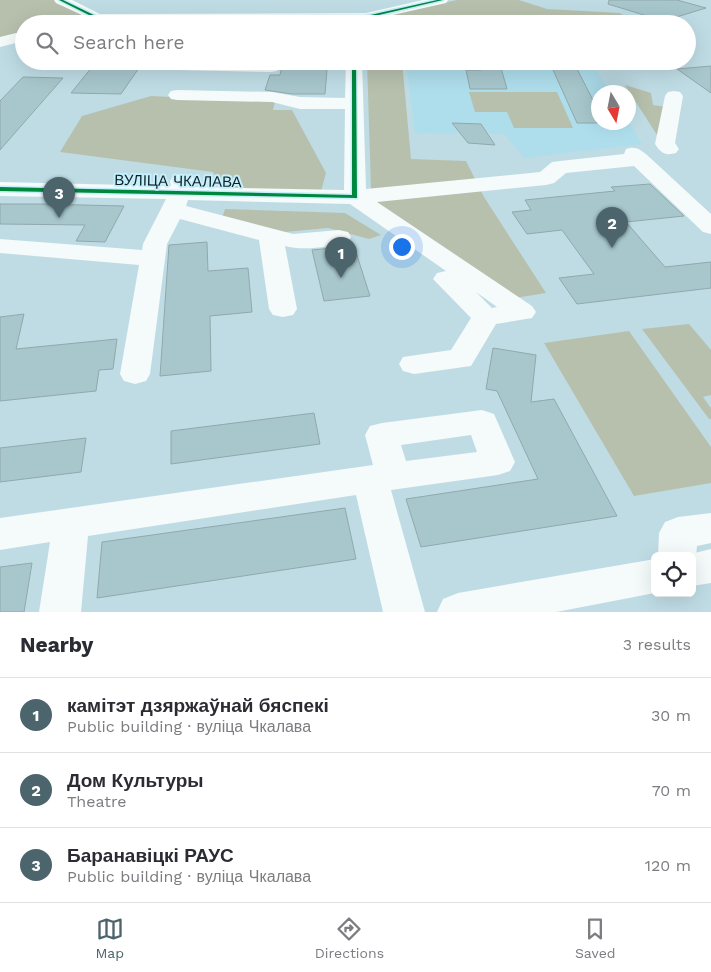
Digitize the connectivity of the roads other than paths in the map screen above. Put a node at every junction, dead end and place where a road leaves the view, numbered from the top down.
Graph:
1 (61, 0) edge
2 (348, 0) edge
3 (380, 0) edge
4 (441, 0) edge
5 (391, 12) junction
6 (91, 15) edge
7 (351, 15) edge
8 (376, 15) edge
9 (15, 39) edge
10 (0, 44) edge
11 (15, 50) edge
12 (354, 70) edge
13 (177, 94) dead end
14 (674, 96) dead end
15 (355, 104) junction
16 (669, 149) dead end
17 (0, 189) edge
18 (355, 197) junction
19 (176, 202) junction
20 (711, 227) edge
21 (271, 237) junction
22 (339, 237) dead end
23 (0, 246) edge
24 (153, 259) junction
25 (446, 279) dead end
26 (283, 309) dead end
27 (486, 317) junction
28 (414, 364) dead end
29 (135, 374) dead end
30 (71, 524) junction
31 (711, 528) edge
32 (0, 534) edge
33 (676, 552) edge
34 (711, 566) edge
35 (696, 568) edge
36 (651, 577) edge
37 (60, 612) edge
38 (404, 612) edge
39 (458, 612) edge

1 - 6 street
2 - 7 street
3 - 5 street
4 - 5 street
5 - 8 street
9 - 10 street
10 - 11 street
12 - 15 street
13 - 15 street
14 - 16 street
15 - 18 street
17 - 19 street, ВУЛІЦА ЧКАЛАВА
18 - 19 street, ВУЛІЦА ЧКАЛАВА
18 - 20 street, ВУЛІЦА ЧКАЛАВА
18 - 27 street
19 - 21 street
19 - 24 street
21 - 22 street
21 - 26 street
23 - 24 street
24 - 29 street
25 - 27 street
27 - 28 street
30 - 32 street
30 - 37 street
30 - 38 street
31 - 33 street
34 - 35 street
36 - 39 street

